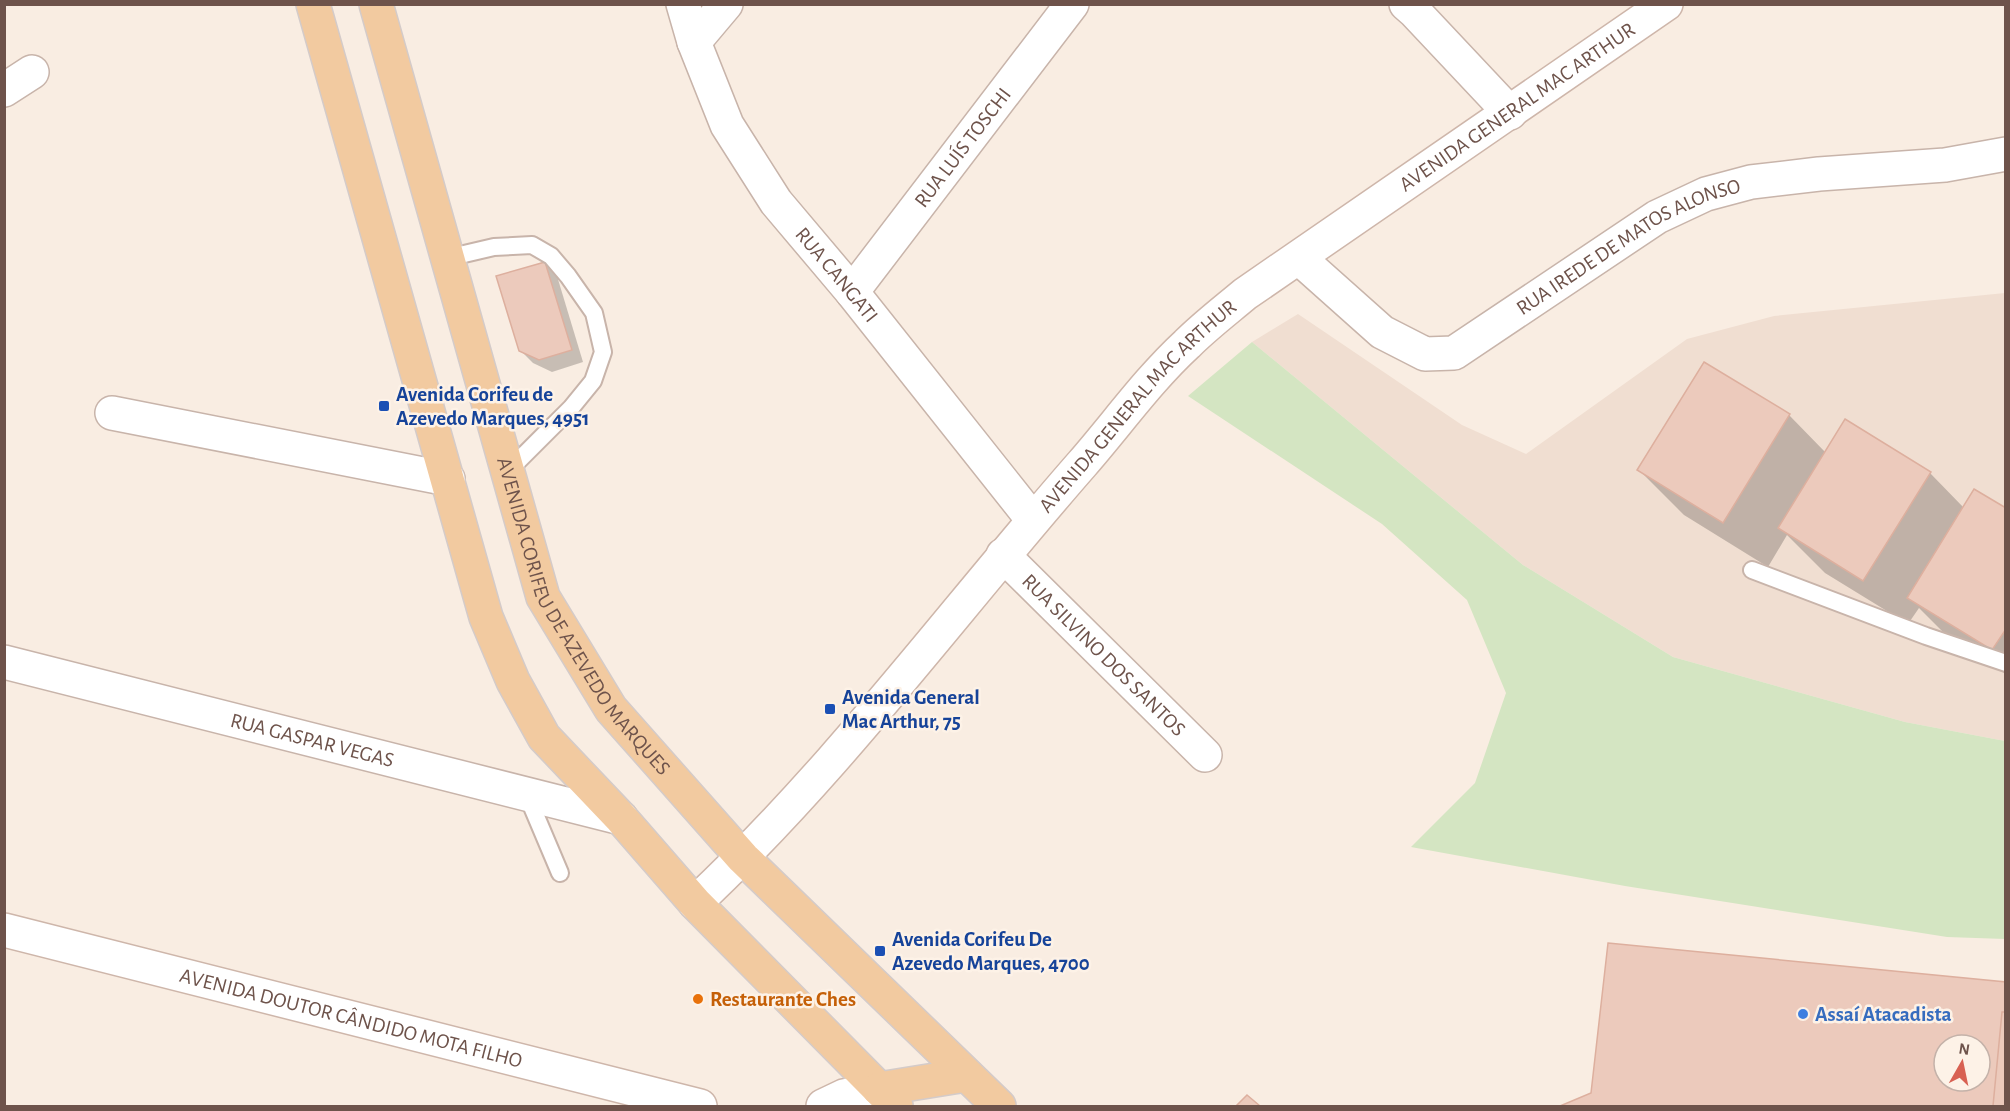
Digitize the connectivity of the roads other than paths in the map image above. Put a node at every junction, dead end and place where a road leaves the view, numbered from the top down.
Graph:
1 (313, 4) edge
2 (376, 4) edge
3 (684, 4) edge
4 (726, 4) edge
5 (1072, 4) edge
6 (1666, 4) edge
7 (1413, 7) edge
8 (694, 42) junction
9 (32, 72) dead end
10 (4, 90) edge
11 (1510, 113) junction
12 (2006, 154) edge
13 (447, 258) junction
14 (1299, 258) junction
15 (852, 292) junction
16 (112, 413) dead end
17 (508, 471) junction
18 (448, 479) junction
19 (1033, 520) junction
20 (1003, 555) junction
21 (1752, 570) dead end
22 (4, 662) edge
23 (2006, 663) edge
24 (1205, 755) dead end
25 (527, 795) junction
26 (621, 818) junction
27 (744, 858) junction
28 (560, 873) dead end
29 (695, 903) junction
30 (4, 930) edge
31 (966, 1075) junction
32 (887, 1098) edge
33 (700, 1107) edge
34 (823, 1107) edge
35 (999, 1107) edge

1 - 18 main road
2 - 13 main road, AVENIDA CORIFEU DE AZEVEDO MARQUES
3 - 8 street, RUA CANGATI
4 - 8 street
5 - 15 street, RUA LUÍS TOSCHI
6 - 11 street, AVENIDA GENERAL MAC ARTHUR
7 - 11 street
8 - 15 street, RUA CANGATI
9 - 10 street
11 - 14 street, AVENIDA GENERAL MAC ARTHUR
12 - 14 street, RUA IREDE DE MATOS ALONSO
13 - 17 main road, AVENIDA CORIFEU DE AZEVEDO MARQUES
13 - 17 lane
14 - 19 street, AVENIDA GENERAL MAC ARTHUR
15 - 19 street, RUA CANGATI
16 - 18 street
17 - 27 main road, AVENIDA CORIFEU DE AZEVEDO MARQUES
18 - 26 main road
19 - 20 street, AVENIDA GENERAL MAC ARTHUR
20 - 24 street, RUA SILVINO DOS SANTOS
20 - 27 street, AVENIDA GENERAL MAC ARTHUR
21 - 23 lane
22 - 25 street, RUA GASPAR VEGAS
25 - 26 street, RUA GASPAR VEGAS
25 - 28 lane
26 - 29 main road
27 - 29 street, AVENIDA GENERAL MAC ARTHUR
27 - 31 main road, AVENIDA CORIFEU DE AZEVEDO MARQUES
29 - 32 main road
30 - 33 street, AVENIDA DOUTOR CÂNDIDO MOTA FILHO
31 - 32 main road
31 - 35 main road, AVENIDA CORIFEU DE AZEVEDO MARQUES
32 - 34 street

